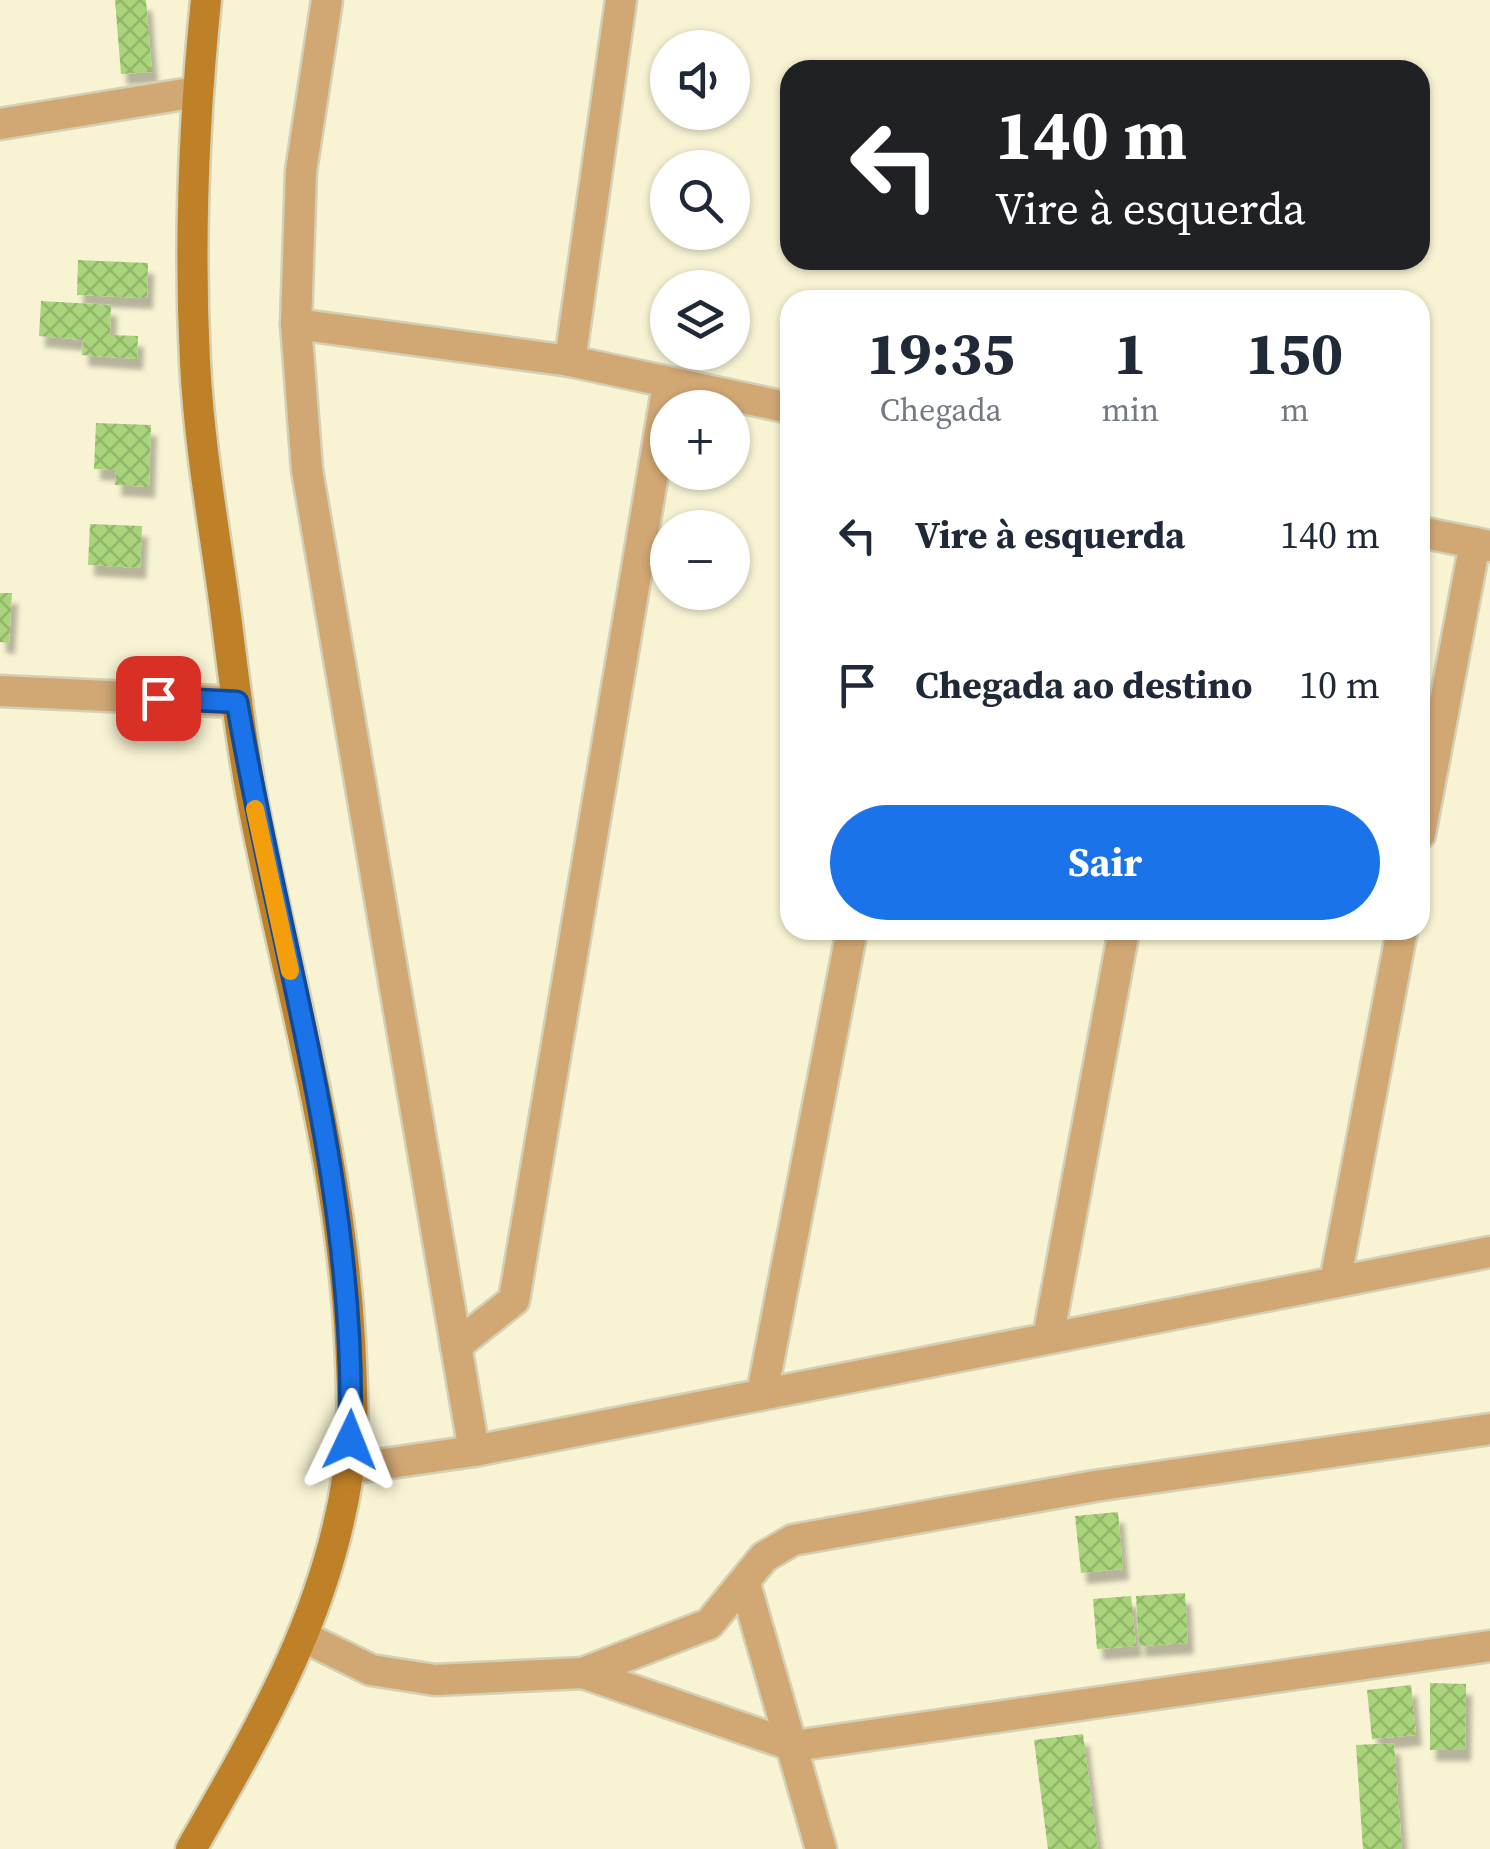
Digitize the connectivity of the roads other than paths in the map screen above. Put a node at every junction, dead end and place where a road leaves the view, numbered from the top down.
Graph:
1 (206, 0) edge
2 (327, 0) edge
3 (621, 0) edge
4 (196, 92) junction
5 (0, 124) edge
6 (296, 324) junction
7 (570, 361) junction
8 (668, 384) junction
9 (780, 406) edge
10 (1430, 534) edge
11 (1482, 544) edge
12 (0, 691) edge
13 (237, 702) junction
14 (1430, 787) edge
15 (850, 940) edge
16 (1122, 940) edge
17 (1400, 940) edge
18 (1490, 1252) edge
19 (1335, 1282) junction
20 (1048, 1338) junction
21 (456, 1346) junction
22 (762, 1394) junction
23 (1490, 1429) edge
24 (474, 1450) junction
25 (349, 1468) junction
26 (745, 1584) junction
27 (304, 1637) junction
28 (1490, 1646) edge
29 (584, 1673) junction
30 (794, 1746) junction
31 (191, 1849) edge
32 (821, 1849) edge

1 - 4 main road
2 - 6 street
3 - 7 street
4 - 5 street
4 - 13 main road
6 - 7 street
6 - 21 street
7 - 8 street
8 - 9 street
8 - 21 street
10 - 11 street
11 - 14 street
12 - 13 street
13 - 25 main road
15 - 22 street
16 - 20 street
17 - 19 street
18 - 19 street
19 - 20 street
20 - 22 street
21 - 24 street
22 - 24 street
23 - 26 street
24 - 25 street
25 - 27 main road
26 - 29 street
26 - 30 street
27 - 29 street
27 - 31 main road
28 - 30 street
29 - 30 street
30 - 32 street

